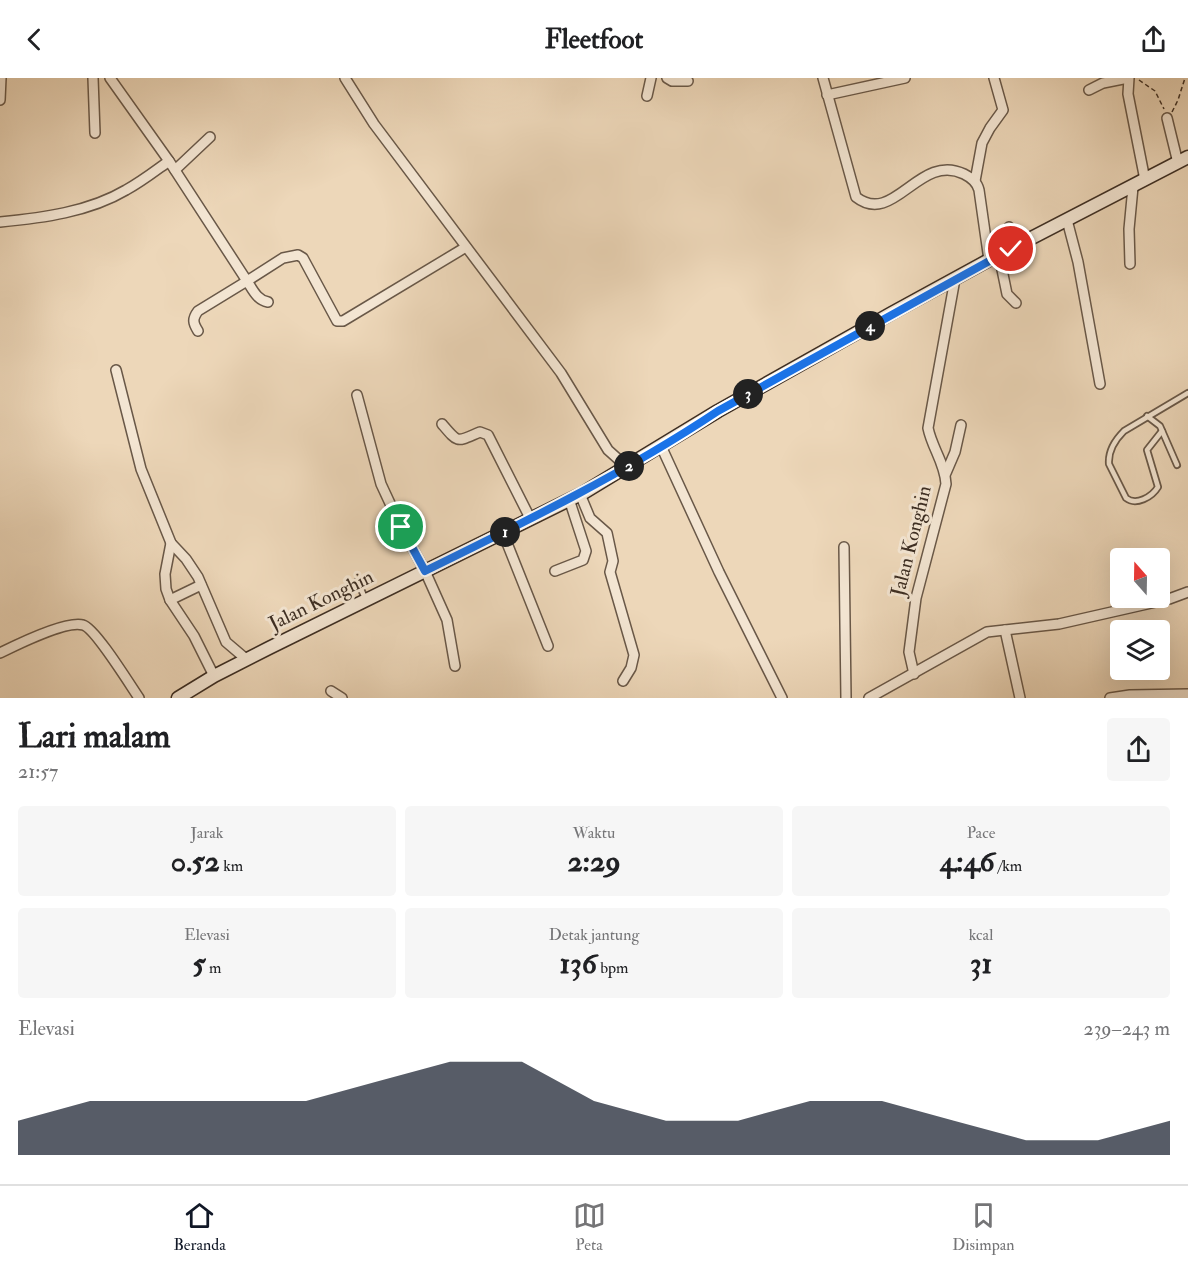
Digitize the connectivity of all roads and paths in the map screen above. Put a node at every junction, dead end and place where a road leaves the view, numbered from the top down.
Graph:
1 (1, 78) edge
2 (93, 78) edge
3 (111, 78) edge
4 (345, 78) edge
5 (651, 78) edge
6 (667, 78) edge
7 (823, 78) edge
8 (905, 78) edge
9 (994, 78) edge
10 (1185, 78) edge
11 (1131, 79) edge
12 (688, 81) dead end
13 (1089, 90) dead end
14 (827, 95) junction
15 (647, 96) dead end
16 (0, 100) edge
17 (1167, 118) junction
18 (95, 133) dead end
19 (210, 137) dead end
20 (1183, 160) edge
21 (169, 161) junction
22 (175, 170) junction
23 (1145, 180) junction
24 (975, 181) junction
25 (1133, 187) junction
26 (1067, 220) junction
27 (0, 222) edge
28 (1009, 227) dead end
29 (466, 247) junction
30 (1011, 249) junction
31 (994, 257) junction
32 (1130, 264) dead end
33 (955, 279) junction
34 (248, 281) junction
35 (268, 302) dead end
36 (1016, 303) dead end
37 (198, 331) dead end
38 (116, 370) dead end
39 (1100, 384) dead end
40 (1188, 393) edge
41 (357, 395) dead end
42 (1147, 416) junction
43 (442, 424) dead end
44 (961, 425) dead end
45 (1162, 431) junction
46 (661, 446) junction
47 (1177, 465) dead end
48 (627, 467) junction
49 (946, 473) junction
50 (575, 497) junction
51 (530, 518) junction
52 (503, 533) junction
53 (171, 543) junction
54 (844, 548) dead end
55 (425, 571) junction
56 (555, 571) dead end
57 (357, 581) dead end
58 (201, 585) junction
59 (1188, 592) edge
60 (170, 600) junction
61 (366, 600) junction
62 (1005, 630) junction
63 (548, 645) dead end
64 (0, 653) edge
65 (246, 659) junction
66 (455, 666) dead end
67 (914, 674) junction
68 (214, 676) junction
69 (623, 681) dead end
70 (331, 691) dead end
71 (1188, 694) edge
72 (139, 698) edge
73 (178, 698) edge
74 (342, 698) edge
75 (783, 698) edge
76 (846, 698) edge
77 (869, 698) edge
78 (1020, 698) edge
79 (1110, 698) edge

1 - 16 street
2 - 18 street
3 - 21 street
4 - 29 street
5 - 15 street
6 - 12 street
7 - 14 street
8 - 14 street
9 - 24 street
10 - 17 path
11 - 13 street
11 - 17 path
11 - 23 street
14 - 24 street
17 - 20 street
19 - 22 street
20 - 23 street, Jalan Konghin
21 - 22 street
21 - 27 street
22 - 34 street
23 - 25 street, Jalan Konghin
24 - 31 street
25 - 26 street, Jalan Konghin
25 - 32 street
26 - 30 street, Jalan Konghin
26 - 39 street
28 - 30 street
29 - 34 street
29 - 48 street
30 - 31 street, Jalan Konghin
31 - 33 street, Jalan Konghin
31 - 36 street
33 - 46 street, Jalan Konghin
33 - 49 street, Jalan Konghin
34 - 35 street
34 - 37 street
38 - 53 street
40 - 42 lane
41 - 55 street
42 - 45 lane
42 - 45 lane
43 - 51 street
44 - 49 street
45 - 47 lane
46 - 48 street, Jalan Konghin
46 - 75 street
48 - 50 street, Jalan Konghin
49 - 67 street, Jalan Konghin
50 - 51 street, Jalan Konghin
50 - 56 street
50 - 69 street
51 - 52 street, Jalan Konghin
52 - 55 street, Jalan Konghin
52 - 63 street
53 - 58 street
53 - 60 street
54 - 76 street
55 - 61 street, Jalan Konghin
55 - 66 street
57 - 61 lane
58 - 60 street
58 - 65 street
59 - 62 street
60 - 68 street
61 - 65 street, Jalan Konghin
62 - 67 street
62 - 78 street
64 - 72 street
65 - 68 street, Jalan Konghin
67 - 77 street
68 - 73 street, Jalan Konghin
70 - 74 street
71 - 79 street

